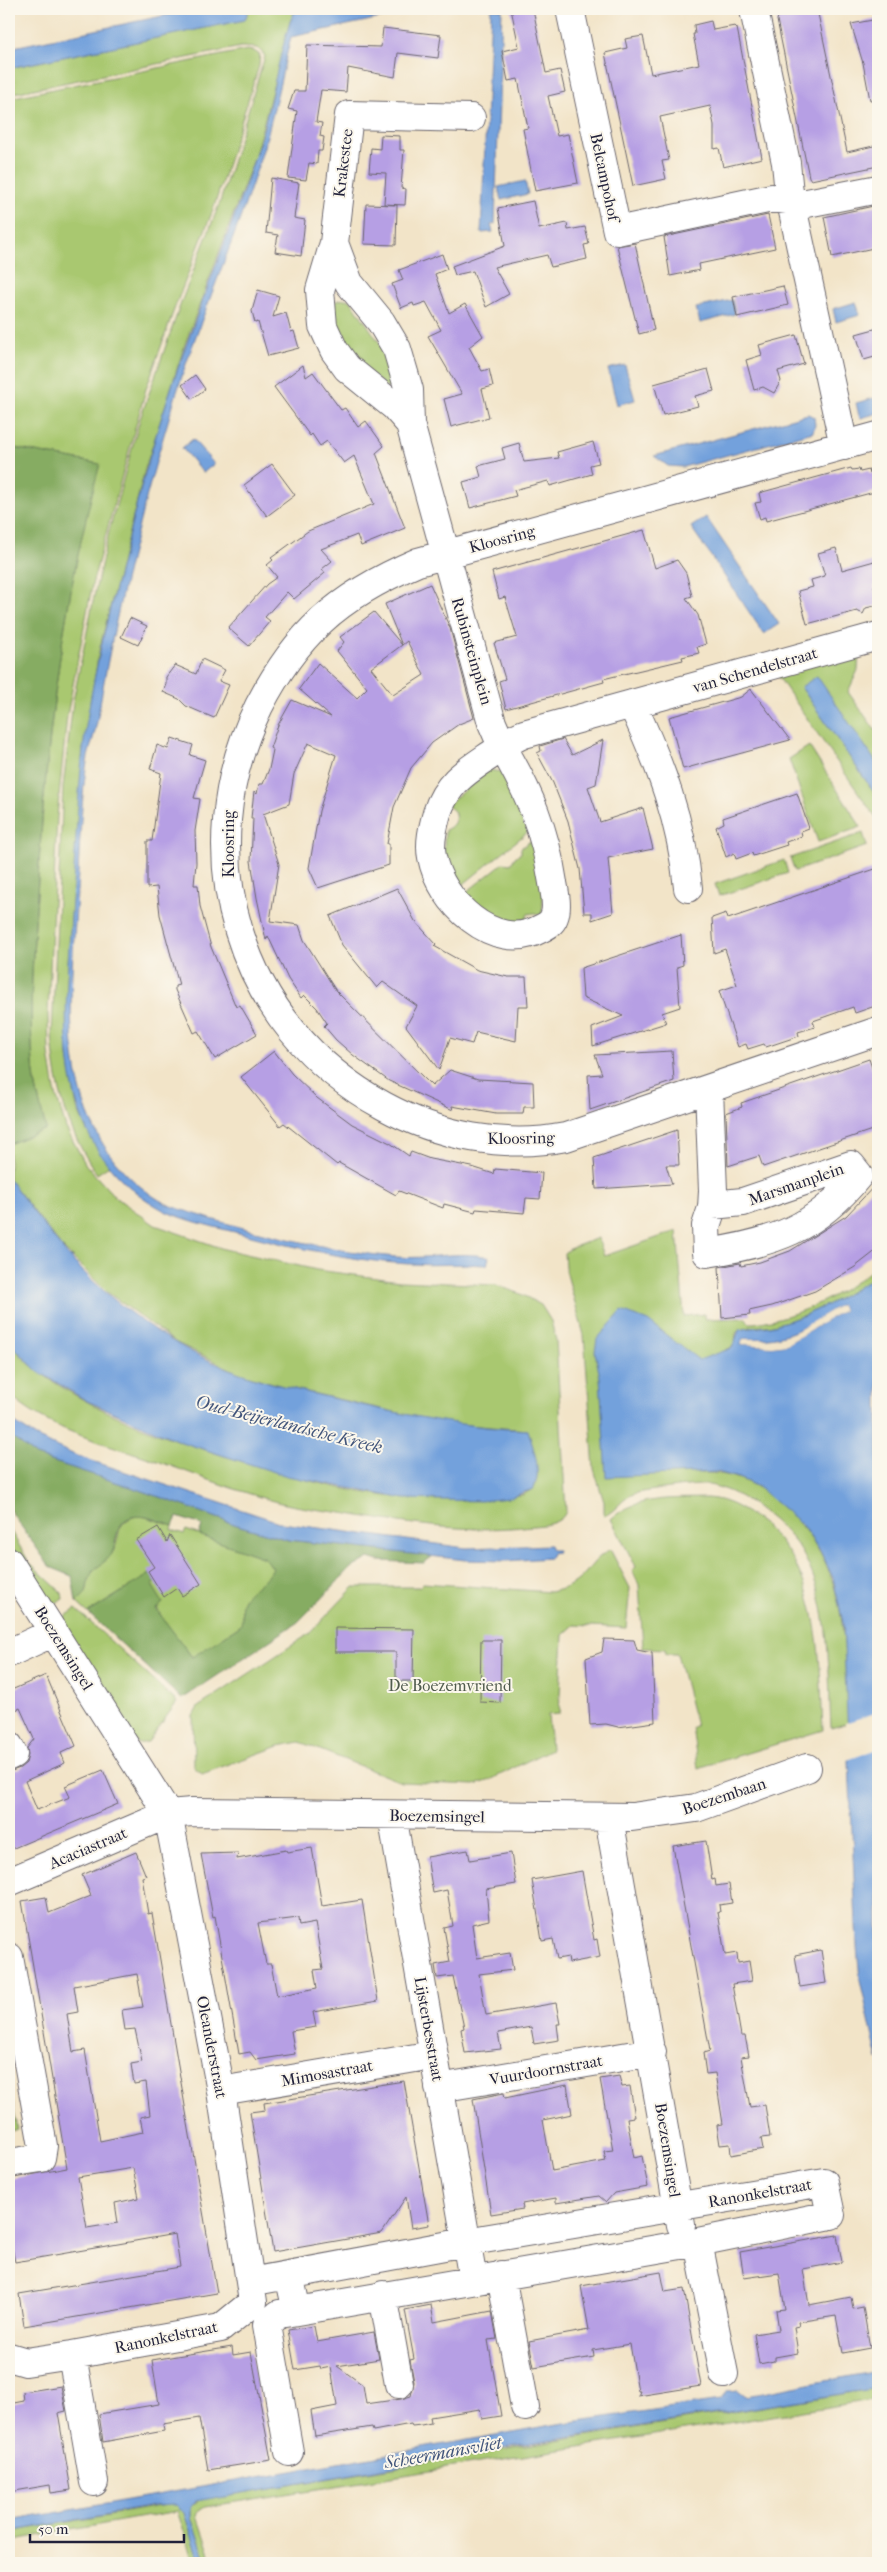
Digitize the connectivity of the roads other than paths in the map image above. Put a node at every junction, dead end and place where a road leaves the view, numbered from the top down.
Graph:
1 (570, 9) edge
2 (754, 10) dead end
3 (471, 118) dead end
4 (878, 189) edge
5 (791, 200) junction
6 (334, 243) junction
7 (353, 290) junction
8 (320, 305) junction
9 (410, 424) junction
10 (878, 436) edge
11 (844, 446) junction
12 (445, 554) junction
13 (878, 636) edge
14 (632, 704) junction
15 (502, 746) junction
16 (688, 888) dead end
17 (878, 1031) edge
18 (709, 1089) junction
19 (712, 1205) junction
20 (9, 1562) edge
21 (54, 1632) junction
22 (9, 1653) edge
23 (9, 1746) edge
24 (9, 1756) edge
25 (807, 1768) dead end
26 (168, 1814) junction
27 (392, 1815) junction
28 (609, 1818) junction
29 (9, 1882) edge
30 (9, 1957) edge
31 (652, 2052) junction
32 (433, 2055) junction
33 (440, 2088) junction
34 (221, 2092) junction
35 (9, 2163) edge
36 (678, 2207) junction
37 (466, 2242) junction
38 (691, 2243) junction
39 (289, 2275) junction
40 (501, 2275) junction
41 (473, 2280) junction
42 (250, 2282) junction
43 (383, 2295) junction
44 (297, 2311) junction
45 (10, 2351) edge
46 (72, 2356) junction
47 (724, 2374) dead end
48 (399, 2384) dead end
49 (524, 2408) dead end
50 (289, 2452) dead end
51 (94, 2482) dead end

1 - 5 street, Belcampohof
2 - 5 street
3 - 6 street, Krakestee
4 - 5 street, Belcampohof
5 - 11 street
6 - 7 street, Krakestee
6 - 8 street, Krakestee
7 - 8 street
7 - 9 street, Krakestee
8 - 9 street, Krakestee
9 - 12 street, Krakestee
10 - 11 street, Kloosring
11 - 12 street, Kloosring
12 - 15 street, Rubinsteinplein
12 - 18 street, Kloosring
13 - 14 street, van Schendelstraat
14 - 15 street, van Schendelstraat
14 - 16 street
15 - 15 street, Rubinsteinplein
17 - 18 street, Kloosring
18 - 19 street, Marsmanplein
19 - 19 street, Marsmanplein
20 - 21 street, Boezemsingel
21 - 22 street
21 - 26 street, Boezemsingel
23 - 24 street
25 - 28 street, Boezembaan
26 - 27 street, Boezemsingel
26 - 29 street, Acaciastraat
26 - 34 street, Oleanderstraat
27 - 28 street, Boezemsingel
27 - 32 street, Lijsterbesstraat
28 - 31 street, Boezemsingel
30 - 35 street
31 - 33 street, Vuurdoornstraat
31 - 36 street, Boezemsingel
32 - 33 street, Lijsterbesstraat
32 - 34 street, Mimosastraat
33 - 37 street, Lijsterbesstraat
34 - 42 street, Oleanderstraat
36 - 37 street, Ranonkelstraat
36 - 38 street
36 - 38 street, Ranonkelstraat
37 - 39 street, Ranonkelstraat
37 - 41 street
38 - 40 street, Ranonkelstraat
38 - 47 street
39 - 42 street, Ranonkelstraat
39 - 44 street
40 - 41 street, Ranonkelstraat
40 - 49 street
41 - 43 street, Ranonkelstraat
42 - 46 street, Ranonkelstraat
43 - 44 street, Ranonkelstraat
43 - 48 street
44 - 50 street, Ranonkelstraat
45 - 46 street, Ranonkelstraat
46 - 51 street

